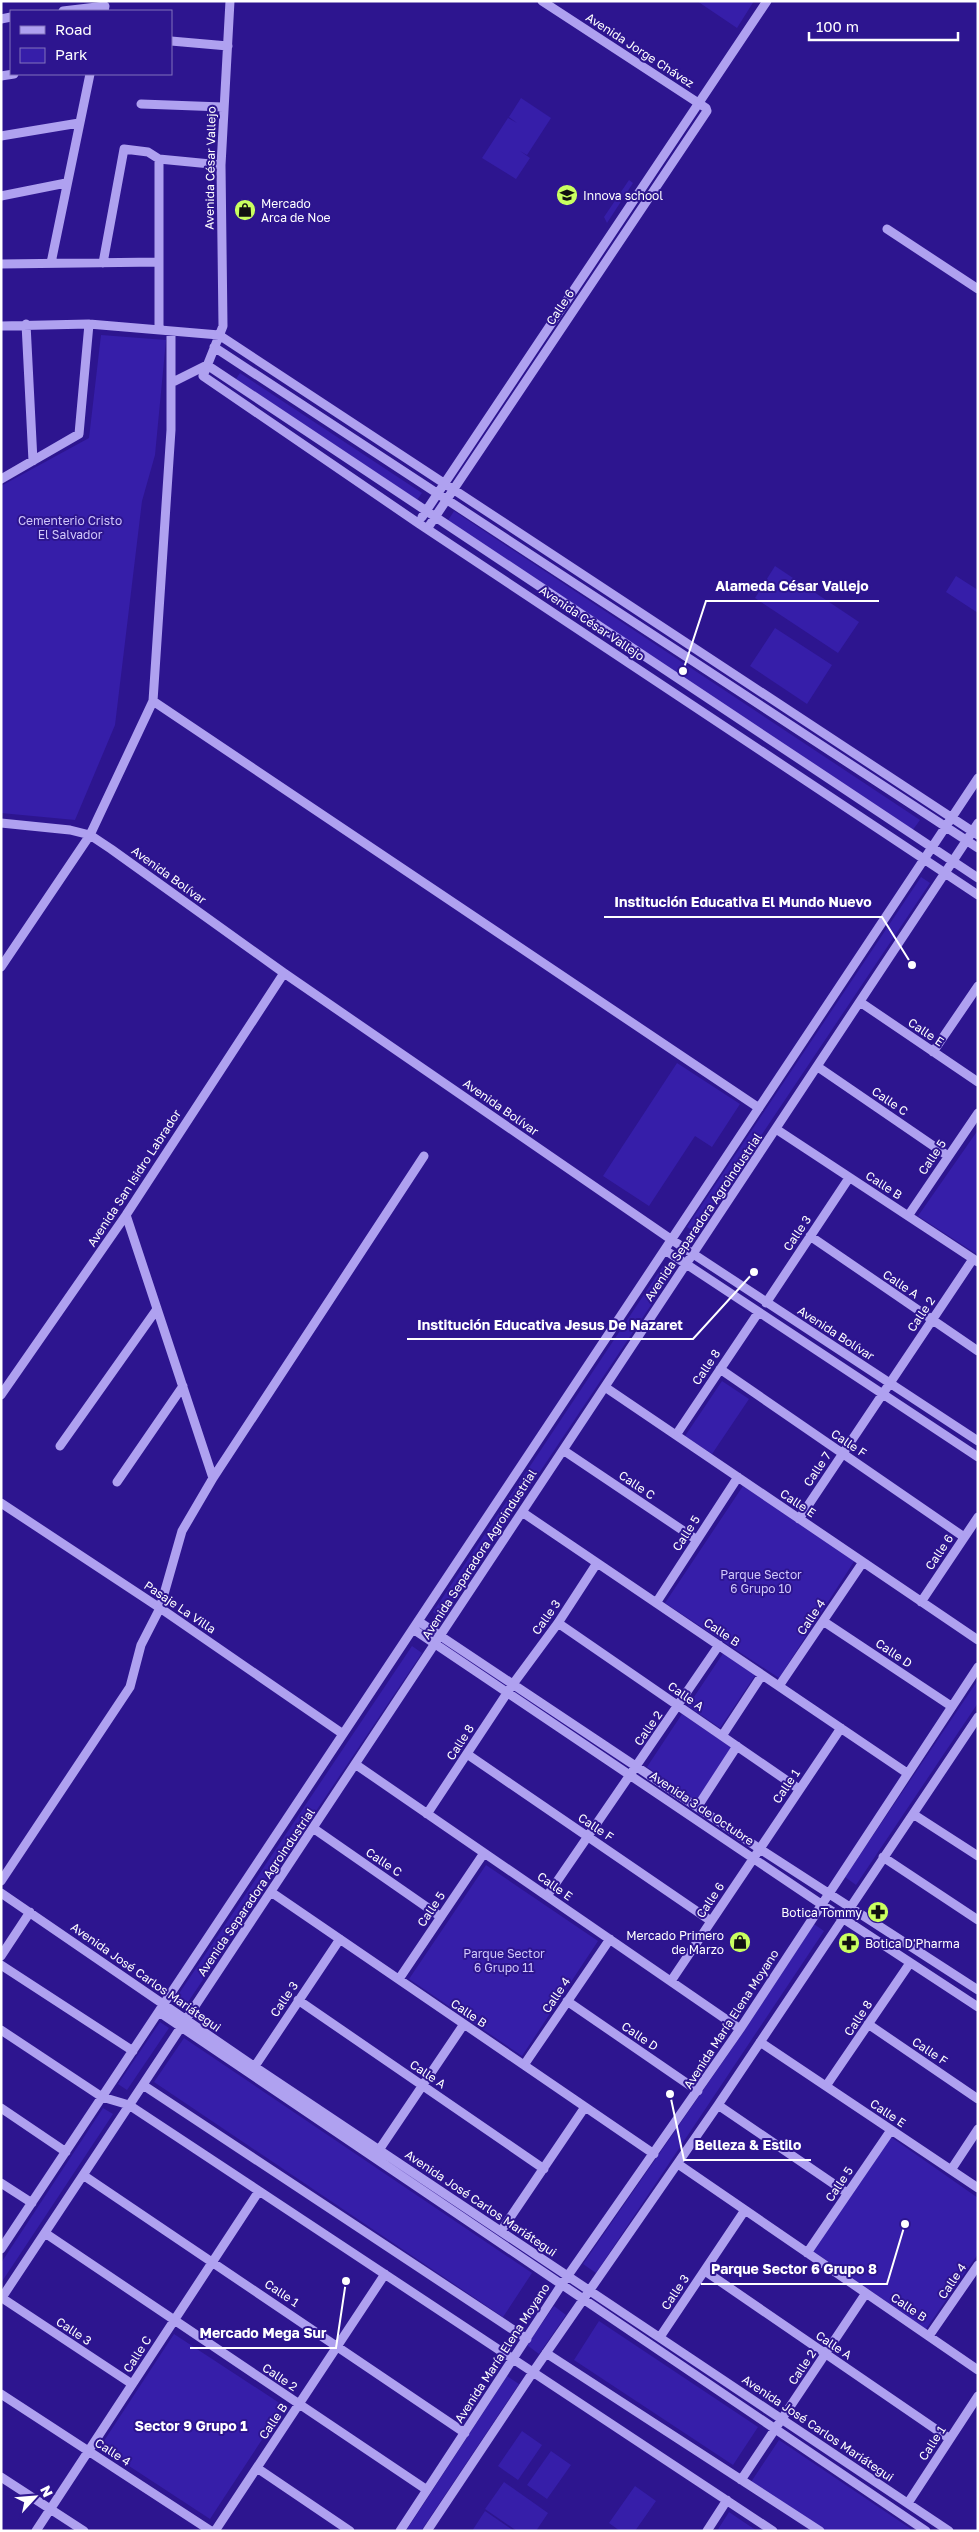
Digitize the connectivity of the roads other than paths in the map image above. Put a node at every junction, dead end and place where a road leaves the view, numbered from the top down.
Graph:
1 (230, 1) edge
2 (542, 1) edge
3 (767, 1) edge
4 (69, 8) edge
5 (104, 10) edge
6 (172, 41) edge
7 (228, 46) junction
8 (90, 75) edge
9 (698, 103) junction
10 (141, 104) dead end
11 (223, 107) junction
12 (80, 123) junction
13 (1, 136) edge
14 (159, 159) junction
15 (659, 162) junction
16 (221, 164) junction
17 (668, 168) junction
18 (66, 183) junction
19 (1, 196) edge
20 (888, 229) dead end
21 (159, 262) junction
22 (51, 263) junction
23 (103, 263) junction
24 (1, 264) edge
25 (576, 287) junction
26 (978, 289) edge
27 (584, 293) junction
28 (26, 324) junction
29 (89, 324) junction
30 (1, 326) edge
31 (159, 330) junction
32 (171, 331) junction
33 (219, 335) junction
34 (214, 347) junction
35 (207, 365) junction
36 (524, 365) junction
37 (532, 371) junction
38 (171, 383) junction
39 (482, 428) junction
40 (490, 434) junction
41 (461, 459) junction
42 (33, 461) junction
43 (470, 464) junction
44 (1, 479) edge
45 (444, 484) junction
46 (453, 490) junction
47 (438, 494) junction
48 (446, 499) junction
49 (425, 512) junction
50 (434, 518) junction
51 (418, 523) junction
52 (427, 529) junction
53 (153, 701) junction
54 (978, 778) edge
55 (952, 817) junction
56 (1, 823) edge
57 (946, 827) junction
58 (976, 830) edge
59 (90, 835) junction
60 (967, 841) junction
61 (932, 848) junction
62 (978, 848) edge
63 (925, 858) junction
64 (953, 862) junction
65 (946, 873) junction
66 (978, 878) edge
67 (978, 895) edge
68 (1, 967) edge
69 (284, 973) junction
70 (977, 989) edge
71 (860, 1002) junction
72 (933, 1052) junction
73 (818, 1067) junction
74 (978, 1082) edge
75 (759, 1108) junction
76 (978, 1113) edge
77 (776, 1129) junction
78 (424, 1156) dead end
79 (948, 1156) junction
80 (849, 1178) junction
81 (126, 1215) junction
82 (908, 1216) junction
83 (810, 1236) junction
84 (672, 1240) junction
85 (665, 1250) junction
86 (693, 1254) junction
87 (975, 1260) edge
88 (686, 1264) junction
89 (766, 1302) junction
90 (157, 1309) junction
91 (758, 1313) junction
92 (932, 1320) junction
93 (978, 1352) edge
94 (720, 1369) junction
95 (890, 1383) junction
96 (183, 1386) junction
97 (605, 1387) junction
98 (883, 1394) junction
99 (1, 1395) edge
100 (676, 1435) junction
101 (978, 1441) edge
102 (60, 1446) dead end
103 (563, 1450) junction
104 (843, 1454) junction
105 (978, 1457) edge
106 (738, 1477) junction
107 (213, 1478) junction
108 (118, 1482) dead end
109 (1, 1504) edge
110 (522, 1512) junction
111 (978, 1517) edge
112 (799, 1519) junction
113 (964, 1537) junction
114 (697, 1540) junction
115 (863, 1562) junction
116 (597, 1563) junction
117 (921, 1602) junction
118 (656, 1603) junction
119 (160, 1608) junction
120 (418, 1621) junction
121 (824, 1621) junction
122 (558, 1623) junction
123 (413, 1629) junction
124 (440, 1636) junction
125 (978, 1640) edge
126 (435, 1644) junction
127 (719, 1645) junction
128 (978, 1667) edge
129 (762, 1675) junction
130 (513, 1684) junction
131 (779, 1686) junction
132 (507, 1692) junction
133 (678, 1705) junction
134 (951, 1706) junction
135 (978, 1717) edge
136 (841, 1728) junction
137 (343, 1734) junction
138 (722, 1736) junction
139 (737, 1746) junction
140 (467, 1754) junction
141 (355, 1764) junction
142 (637, 1765) junction
143 (907, 1773) junction
144 (630, 1774) junction
145 (799, 1789) junction
146 (698, 1806) junction
147 (427, 1814) junction
148 (913, 1814) junction
149 (313, 1828) junction
150 (588, 1836) junction
151 (760, 1849) junction
152 (484, 1853) junction
153 (978, 1856) edge
154 (883, 1857) junction
155 (753, 1858) junction
156 (1, 1881) edge
157 (271, 1892) junction
158 (1, 1893) edge
159 (829, 1894) junction
160 (547, 1896) junction
161 (821, 1904) junction
162 (850, 1907) junction
163 (30, 1912) junction
164 (441, 1917) junction
165 (843, 1918) junction
166 (978, 1920) edge
167 (711, 1921) junction
168 (340, 1939) junction
169 (610, 1939) junction
170 (1, 1956) edge
171 (910, 1963) junction
172 (1, 1965) edge
173 (399, 1980) junction
174 (671, 1981) junction
175 (978, 1990) edge
176 (298, 2000) junction
177 (567, 2001) junction
178 (978, 2007) edge
179 (161, 2008) junction
180 (184, 2023) junction
181 (464, 2024) junction
182 (868, 2024) junction
183 (740, 2029) junction
184 (1, 2030) edge
185 (760, 2042) junction
186 (133, 2051) junction
187 (524, 2065) junction
188 (252, 2070) junction
189 (143, 2085) junction
190 (422, 2085) junction
191 (826, 2086) junction
192 (698, 2091) junction
193 (102, 2097) junction
194 (978, 2099) edge
195 (129, 2105) junction
196 (718, 2105) junction
197 (585, 2107) junction
198 (1, 2108) edge
199 (891, 2130) junction
200 (978, 2130) edge
201 (379, 2150) junction
202 (66, 2152) junction
203 (654, 2154) junction
204 (678, 2164) junction
205 (544, 2169) junction
206 (950, 2170) junction
207 (83, 2175) junction
208 (1, 2183) edge
209 (978, 2188) edge
210 (259, 2191) junction
211 (848, 2193) junction
212 (32, 2203) junction
213 (745, 2210) junction
214 (501, 2231) junction
215 (45, 2233) junction
216 (1, 2249) edge
217 (807, 2253) junction
218 (213, 2262) junction
219 (978, 2265) edge
220 (705, 2271) junction
221 (385, 2274) junction
222 (568, 2276) junction
223 (975, 2276) edge
224 (562, 2284) junction
225 (590, 2290) junction
226 (866, 2293) junction
227 (2, 2298) edge
228 (583, 2299) junction
229 (174, 2320) junction
230 (929, 2336) junction
231 (660, 2337) junction
232 (527, 2339) junction
233 (338, 2345) junction
234 (546, 2353) junction
235 (826, 2354) junction
236 (514, 2359) junction
237 (978, 2370) edge
238 (533, 2372) junction
239 (132, 2384) junction
240 (1, 2394) edge
241 (978, 2396) edge
242 (299, 2404) junction
243 (783, 2420) junction
244 (776, 2429) junction
245 (465, 2433) junction
246 (950, 2439) junction
247 (88, 2451) junction
248 (257, 2468) junction
249 (1, 2477) edge
250 (741, 2480) junction
251 (427, 2490) junction
252 (727, 2500) junction
253 (908, 2503) junction
254 (50, 2509) junction
255 (36, 2531) edge
256 (84, 2531) edge
257 (213, 2531) edge
258 (350, 2531) edge
259 (400, 2531) edge
260 (427, 2531) edge
261 (707, 2531) edge
262 (773, 2531) edge
263 (820, 2531) edge
264 (926, 2531) edge
265 (949, 2531) edge

1 - 7 street, Avenida César Vallejo
2 - 9 street, Avenida Jorge Chávez
3 - 9 street, Calle 6
4 - 5 street
6 - 7 street
7 - 11 street, Avenida César Vallejo
8 - 12 street
9 - 15 street, Calle 6
9 - 17 street, Calle 6
10 - 11 street
11 - 16 street, Avenida César Vallejo
12 - 13 street
12 - 18 street
14 - 16 street
14 - 21 street
14 - 23 street
15 - 17 street
15 - 25 street, Calle 6
16 - 33 street, Avenida César Vallejo
17 - 27 street, Calle 6
18 - 19 street
18 - 22 street
20 - 26 street
21 - 23 street
21 - 31 street
22 - 23 street
22 - 24 street
25 - 27 street
25 - 36 street, Calle 6
27 - 37 street, Calle 6
28 - 29 street
28 - 30 street
28 - 42 street
29 - 31 street
29 - 42 street
31 - 32 street
32 - 33 street
32 - 38 street
33 - 34 street, Avenida César Vallejo
33 - 45 street
34 - 35 street, Avenida César Vallejo
34 - 47 street, Avenida César Vallejo
35 - 38 street
35 - 49 street, Avenida César Vallejo
35 - 51 street, Avenida César Vallejo
36 - 37 street
36 - 39 street, Calle 6
37 - 40 street, Calle 6
38 - 53 street
39 - 40 street
39 - 41 street, Calle 6
40 - 43 street, Calle 6
41 - 43 street
41 - 45 street, Calle 6
42 - 44 street
43 - 46 street, Calle 6
45 - 46 street
45 - 47 street, Calle 6
46 - 48 street, Calle 6
46 - 55 street
47 - 48 street, Avenida César Vallejo
47 - 49 street, Calle 6
48 - 50 street, Calle 6
48 - 57 street, Avenida César Vallejo
49 - 50 street, Avenida César Vallejo
49 - 51 street, Calle 6
50 - 52 street, Calle 6
50 - 61 street, Avenida César Vallejo
51 - 52 street, Avenida César Vallejo
52 - 63 street, Avenida César Vallejo
53 - 59 street
53 - 75 street
54 - 55 street, Avenida Separadora Agroindustrial
55 - 57 street, Avenida Separadora Agroindustrial
55 - 58 street
56 - 59 street, Avenida Bolívar
57 - 60 street, Avenida César Vallejo
57 - 61 street, Avenida Separadora Agroindustrial
58 - 60 street, Avenida Separadora Agroindustrial
59 - 68 street
59 - 69 street, Avenida Bolívar
60 - 62 street, Avenida César Vallejo
60 - 64 street, Avenida Separadora Agroindustrial
61 - 63 street, Avenida Separadora Agroindustrial
61 - 64 street, Avenida César Vallejo
63 - 65 street, Avenida César Vallejo
63 - 75 street, Avenida Separadora Agroindustrial
64 - 65 street, Avenida Separadora Agroindustrial
64 - 66 street, Avenida César Vallejo
65 - 67 street, Avenida César Vallejo
65 - 71 street, Avenida Separadora Agroindustrial
69 - 81 street, Avenida San Isidro Labrador
69 - 84 street, Avenida Bolívar
70 - 72 street
71 - 72 street, Calle E
71 - 73 street, Avenida Separadora Agroindustrial
72 - 74 street, Calle E
73 - 77 street, Avenida Separadora Agroindustrial
73 - 79 street, Calle C
75 - 84 street, Avenida Separadora Agroindustrial
76 - 79 street, Calle 5
77 - 80 street, Calle B
77 - 86 street, Avenida Separadora Agroindustrial
78 - 107 street
79 - 82 street, Calle 5
80 - 82 street, Calle B
80 - 83 street, Calle 3
81 - 90 street
81 - 99 street, Avenida San Isidro Labrador
82 - 87 street, Calle B
83 - 89 street, Calle 3
83 - 92 street, Calle A
84 - 85 street, Avenida Separadora Agroindustrial
84 - 86 street, Avenida Bolívar
85 - 88 street, Avenida Bolívar
85 - 120 street, Avenida Separadora Agroindustrial
86 - 88 street, Avenida Separadora Agroindustrial
86 - 89 street, Avenida Bolívar
87 - 92 street, Calle 2
88 - 91 street, Avenida Bolívar
88 - 97 street, Avenida Separadora Agroindustrial
89 - 95 street, Avenida Bolívar
90 - 96 street
90 - 102 street
91 - 94 street, Calle 8
91 - 98 street, Avenida Bolívar
92 - 93 street, Calle A
92 - 95 street, Calle 2
94 - 100 street, Calle 8
94 - 104 street, Calle F
95 - 98 street, Calle 7
95 - 101 street, Avenida Bolívar
96 - 107 street
96 - 108 street
97 - 100 street, Calle E
97 - 103 street, Avenida Separadora Agroindustrial
98 - 104 street, Calle 7
98 - 105 street, Avenida Bolívar
100 - 106 street, Calle E
103 - 110 street, Avenida Separadora Agroindustrial
103 - 114 street, Calle C
104 - 112 street, Calle 7
104 - 113 street, Calle F
106 - 112 street, Calle E
106 - 114 street, Calle 5
107 - 119 street
109 - 119 street, Pasaje La Villa
110 - 116 street, Calle B
110 - 124 street, Avenida Separadora Agroindustrial
111 - 113 street, Calle 6
112 - 115 street, Calle E
113 - 117 street, Calle 6
114 - 118 street, Calle 5
115 - 117 street, Calle E
115 - 121 street, Calle 4
116 - 118 street, Calle B
116 - 122 street, Calle 3
117 - 125 street, Calle E
118 - 127 street, Calle B
119 - 137 street, Pasaje La Villa
119 - 156 street
120 - 123 street, Avenida Separadora Agroindustrial
120 - 124 street, Avenida 3 de Octubre
121 - 131 street, Calle 4
121 - 134 street, Calle D
122 - 130 street, Calle 3
122 - 133 street, Calle A
123 - 126 street, Avenida 3 de Octubre
123 - 137 street, Avenida Separadora Agroindustrial
124 - 126 street, Avenida Separadora Agroindustrial
124 - 130 street, Avenida 3 de Octubre
126 - 132 street, Avenida 3 de Octubre
126 - 141 street, Avenida Separadora Agroindustrial
127 - 129 street, Calle B
127 - 133 street, Calle 2
128 - 134 street, Avenida María Elena Moyano
129 - 131 street, Calle B
129 - 138 street
130 - 132 street, Calle 8
130 - 142 street, Avenida 3 de Octubre
131 - 136 street, Calle B
132 - 140 street, Calle 8
132 - 144 street, Avenida 3 de Octubre
133 - 138 street, Calle A
133 - 142 street, Calle 2
134 - 143 street, Avenida María Elena Moyano
135 - 148 street
136 - 143 street, Calle B
136 - 145 street, Calle 1
137 - 179 street, Avenida Separadora Agroindustrial
138 - 139 street, Calle A
139 - 145 street, Calle A
139 - 146 street
140 - 147 street, Calle 8
140 - 150 street, Calle F
141 - 147 street, Calle E
141 - 149 street, Avenida Separadora Agroindustrial
142 - 144 street, Calle 2
142 - 146 street, Avenida 3 de Octubre
143 - 159 street, Avenida María Elena Moyano
144 - 150 street
144 - 155 street, Avenida 3 de Octubre
145 - 151 street, Calle 1
146 - 151 street, Avenida 3 de Octubre
147 - 152 street, Calle E
148 - 153 street
148 - 154 street
149 - 157 street, Avenida Separadora Agroindustrial
149 - 164 street, Calle C
150 - 160 street
150 - 167 street, Calle F
151 - 155 street, Calle 1
151 - 159 street, Avenida 3 de Octubre
152 - 160 street, Calle E
152 - 164 street, Calle 5
154 - 162 street
154 - 166 street
155 - 161 street, Avenida 3 de Octubre
155 - 167 street, Calle 6
157 - 168 street, Calle B
157 - 180 street, Avenida Separadora Agroindustrial
158 - 163 street, Avenida José Carlos Mariátegui
159 - 161 street, Avenida María Elena Moyano
159 - 162 street, Avenida 3 de Octubre
160 - 169 street, Calle E
161 - 165 street, Avenida 3 de Octubre
161 - 183 street, Avenida María Elena Moyano
162 - 165 street
162 - 175 street, Avenida 3 de Octubre
163 - 170 street
163 - 179 street, Avenida José Carlos Mariátegui
164 - 173 street, Calle 5
165 - 171 street, Avenida 3 de Octubre
165 - 185 street
167 - 174 street, Calle 6
168 - 173 street, Calle B
168 - 176 street, Calle 3
169 - 174 street, Calle E
169 - 177 street, Calle 4
171 - 178 street, Avenida 3 de Octubre
171 - 182 street, Calle 8
172 - 186 street
173 - 181 street, Calle B
174 - 183 street, Calle E
176 - 188 street, Calle 3
176 - 190 street, Calle A
177 - 187 street, Calle 4
177 - 192 street, Calle D
179 - 180 street, Avenida José Carlos Mariátegui
179 - 186 street, Avenida Separadora Agroindustrial
180 - 188 street, Avenida José Carlos Mariátegui
180 - 189 street, Avenida Separadora Agroindustrial
181 - 187 street, Calle B
181 - 190 street
182 - 191 street, Calle 8
182 - 194 street, Calle F
183 - 192 street, Avenida María Elena Moyano
184 - 193 street
185 - 191 street, Calle E
185 - 196 street
186 - 193 street, Avenida Separadora Agroindustrial
187 - 197 street, Calle B
188 - 201 street, Avenida José Carlos Mariátegui
188 - 224 street, Avenida José Carlos Mariátegui
189 - 195 street, Avenida Separadora Agroindustrial
189 - 232 street
190 - 201 street
190 - 205 street, Calle A
191 - 199 street, Calle E
192 - 203 street, Avenida María Elena Moyano
193 - 195 street
193 - 202 street, Avenida Separadora Agroindustrial
195 - 207 street, Avenida Separadora Agroindustrial
195 - 210 street
196 - 204 street
196 - 211 street
197 - 203 street, Calle B
197 - 205 street
198 - 202 street
199 - 206 street, Calle E
199 - 211 street, Calle 5
200 - 206 street
201 - 214 street, Avenida José Carlos Mariátegui
202 - 212 street, Avenida Separadora Agroindustrial
203 - 222 street, Avenida María Elena Moyano
204 - 213 street, Calle B
204 - 225 street
205 - 214 street
206 - 209 street, Calle E
207 - 215 street, Avenida Separadora Agroindustrial
207 - 218 street, Calle 1
208 - 212 street
210 - 218 street, Calle C
210 - 221 street
211 - 217 street, Calle 5
212 - 216 street, Avenida Separadora Agroindustrial
213 - 217 street, Calle B
213 - 220 street, Calle 3
214 - 222 street, Avenida José Carlos Mariátegui
215 - 227 street, Avenida Separadora Agroindustrial
215 - 229 street, Calle 2
217 - 226 street, Calle B
218 - 229 street, Calle C
218 - 233 street, Calle 1
219 - 223 street, Calle 4
220 - 231 street, Calle 3
220 - 235 street, Calle A
221 - 233 street, Calle B
221 - 236 street
222 - 224 street, Avenida María Elena Moyano
222 - 225 street, Avenida José Carlos Mariátegui
223 - 230 street, Calle 4
224 - 228 street, Avenida José Carlos Mariátegui
224 - 232 street, Avenida María Elena Moyano
225 - 228 street
225 - 231 street, Avenida José Carlos Mariátegui
226 - 230 street, Calle B
226 - 235 street, Calle 2
227 - 239 street, Calle 3
228 - 234 street
228 - 244 street, Avenida José Carlos Mariátegui
229 - 239 street, Calle C
229 - 242 street, Calle 2
230 - 237 street, Calle B
231 - 243 street, Avenida José Carlos Mariátegui
232 - 236 street, Avenida María Elena Moyano
233 - 242 street, Calle B
233 - 245 street, Calle 1
234 - 238 street
234 - 250 street
235 - 243 street, Calle 2
235 - 246 street, Calle A
236 - 238 street
236 - 245 street, Avenida María Elena Moyano
238 - 252 street
238 - 260 street
239 - 247 street, Calle C
240 - 247 street, Calle 4
241 - 246 street, Calle 1
242 - 248 street, Calle B
242 - 251 street, Calle 2
243 - 244 street, Calle 2
243 - 253 street, Avenida José Carlos Mariátegui
244 - 250 street, Calle 2
244 - 264 street, Avenida José Carlos Mariátegui
245 - 251 street, Avenida María Elena Moyano
246 - 253 street, Calle 1
247 - 254 street, Calle C
247 - 257 street, Calle 4
248 - 257 street, Calle B
248 - 258 street
249 - 254 street
250 - 263 street
251 - 259 street, Avenida María Elena Moyano
252 - 261 street
252 - 262 street
253 - 265 street, Avenida José Carlos Mariátegui
254 - 255 street, Calle C
254 - 256 street

